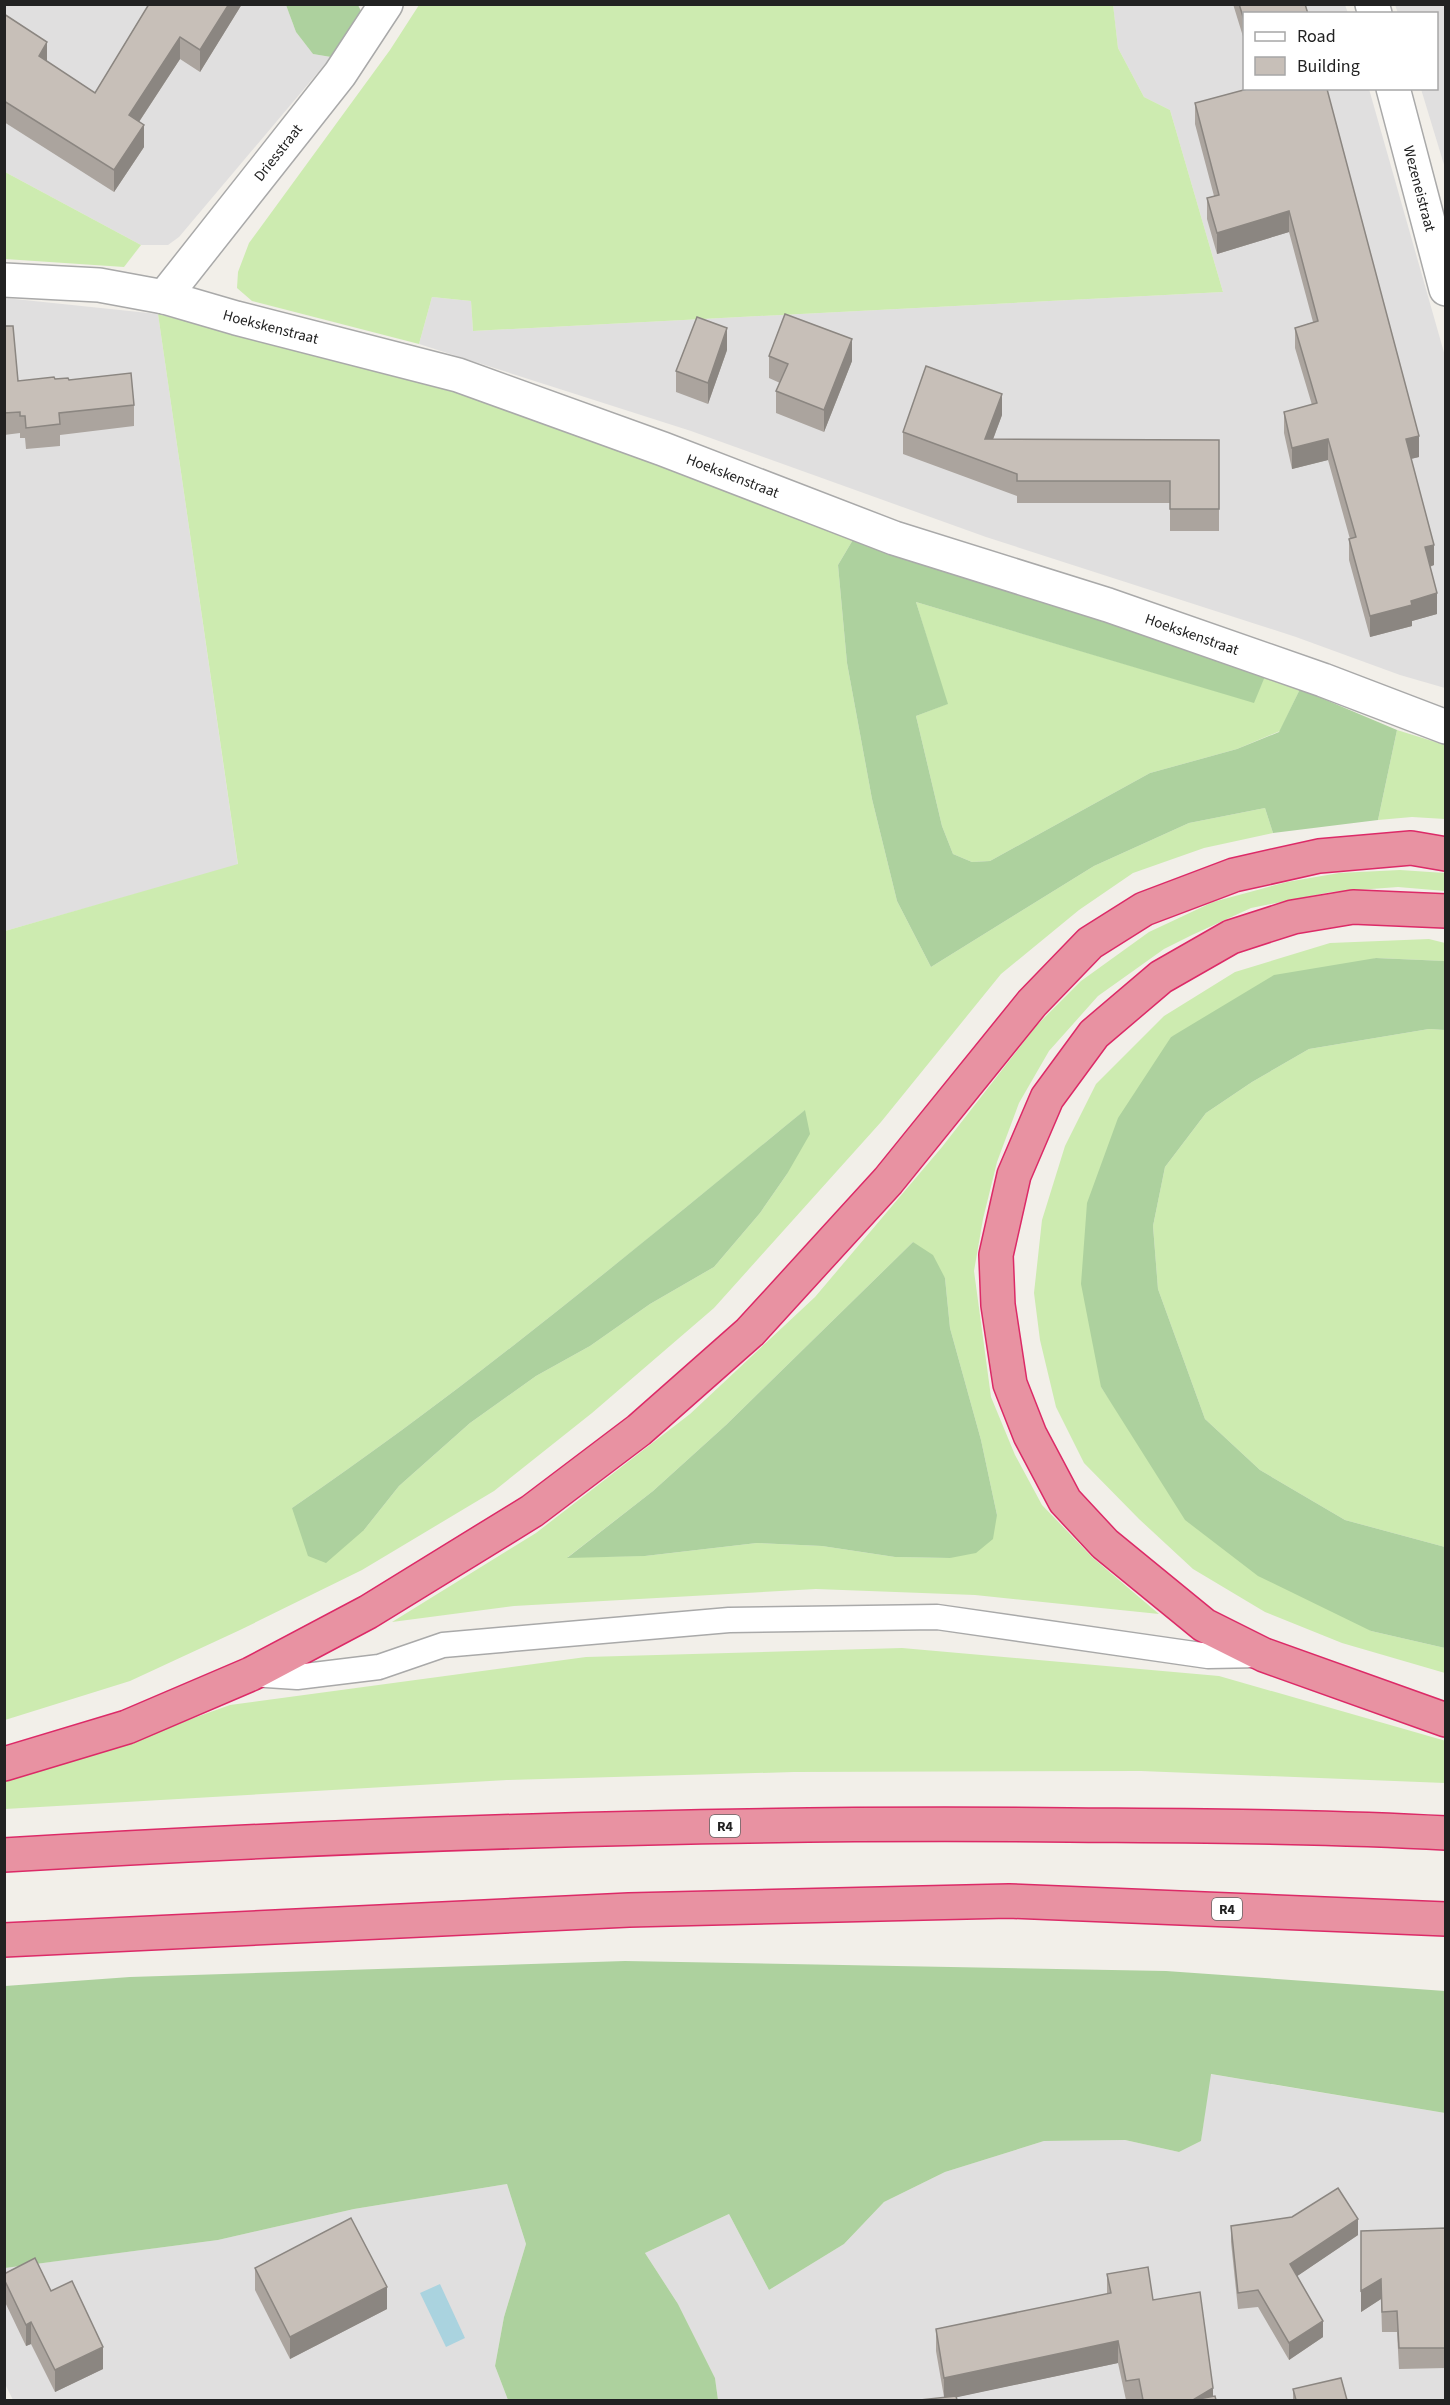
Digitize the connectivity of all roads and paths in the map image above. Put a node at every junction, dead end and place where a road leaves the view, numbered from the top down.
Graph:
1 (386, 4) edge
2 (1394, 90) edge
3 (4, 280) edge
4 (1446, 289) edge
5 (164, 297) junction
6 (1446, 727) edge
7 (1446, 854) edge
8 (1446, 911) edge
9 (1264, 1655) junction
10 (251, 1674) junction
11 (1446, 1720) edge
12 (4, 1764) edge
13 (1446, 1833) edge
14 (4, 1855) edge
15 (1446, 1918) edge
16 (4, 1940) edge

1 - 5 street, Driesstraat
2 - 4 street, Wezeneistraat
3 - 5 street, Hoekskenstraat
5 - 6 street, Hoekskenstraat
7 - 10 highway
8 - 9 highway
9 - 10 lane
9 - 11 highway
10 - 12 highway
13 - 14 highway, R4
15 - 16 highway, R4

